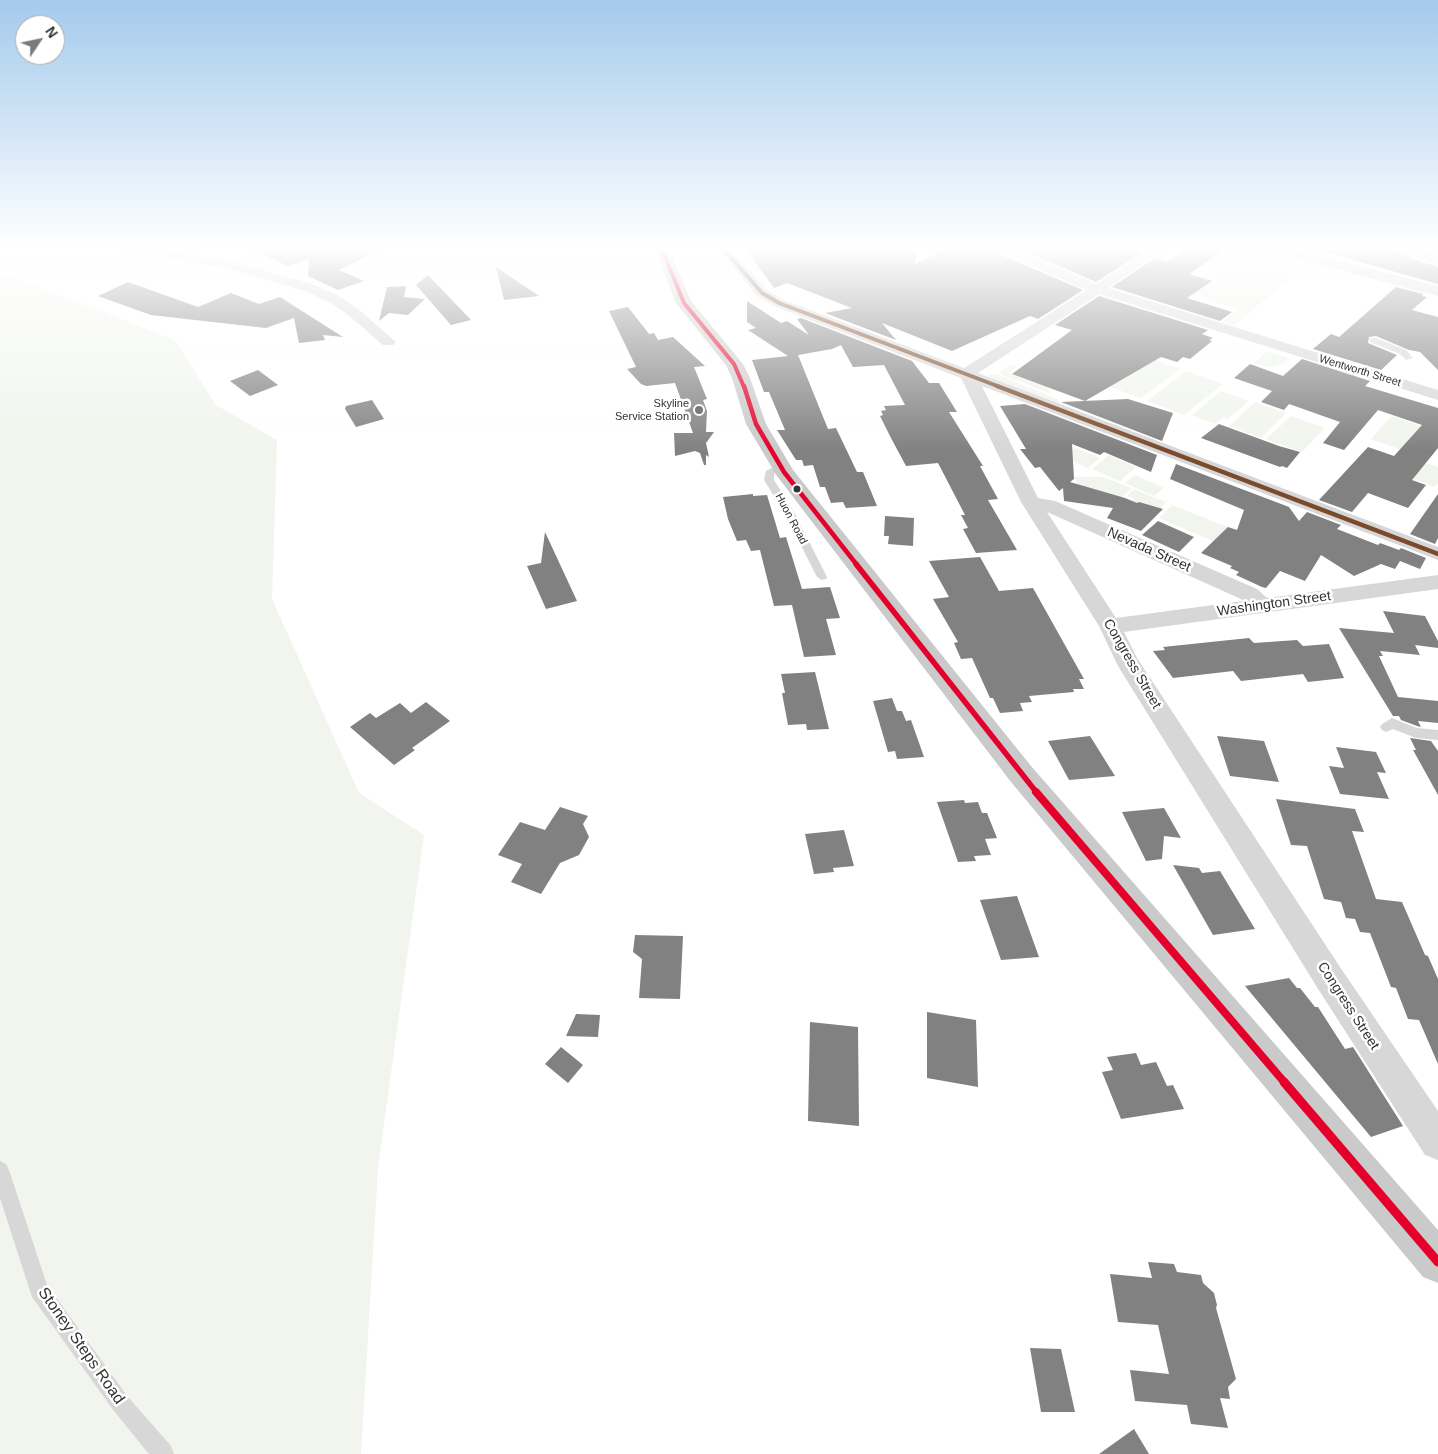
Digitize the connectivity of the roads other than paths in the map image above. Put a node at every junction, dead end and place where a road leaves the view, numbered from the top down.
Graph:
1 (355, 315) edge
2 (694, 315) edge
3 (811, 315) edge
4 (1057, 315) edge
5 (1186, 315) edge
6 (1372, 340) dead end
7 (388, 342) dead end
8 (1410, 358) dead end
9 (967, 373) junction
10 (1438, 395) edge
11 (781, 466) junction
12 (1031, 502) junction
13 (1438, 554) edge
14 (822, 576) dead end
15 (1438, 582) edge
16 (1263, 606) junction
17 (1110, 626) junction
18 (1386, 727) dead end
19 (1438, 735) edge
20 (1438, 1142) edge
21 (0, 1170) edge
22 (1438, 1262) edge
23 (163, 1454) edge

1 - 7 street
2 - 11 main road, Huon Road
3 - 9 street
4 - 9 street
5 - 10 street, Wentworth Street
6 - 8 lane
9 - 12 street, Congress Street
9 - 13 street
11 - 14 lane, Huon Road
11 - 22 main road, Huon Road
12 - 16 street, Nevada Street
12 - 17 street, Congress Street
15 - 16 street, Washington Street
16 - 17 street, Washington Street
17 - 20 street, Congress Street
18 - 19 lane
21 - 23 lane, Stoney Steps Road

